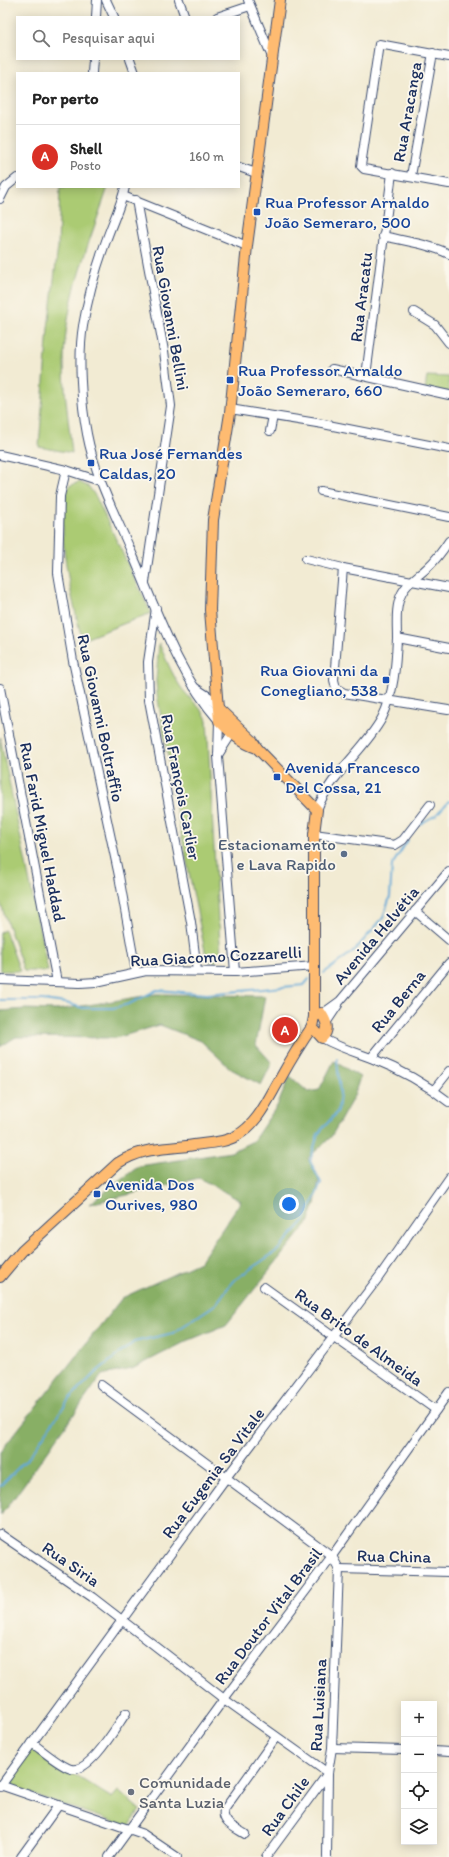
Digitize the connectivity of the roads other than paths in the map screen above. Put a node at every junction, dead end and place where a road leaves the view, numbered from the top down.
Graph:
1 (97, 0) edge
2 (106, 0) edge
3 (179, 0) edge
4 (280, 0) edge
5 (249, 3) edge
6 (96, 16) edge
7 (114, 16) edge
8 (185, 16) edge
9 (219, 16) edge
10 (432, 53) junction
11 (272, 56) junction
12 (449, 56) edge
13 (93, 60) edge
14 (130, 60) edge
15 (92, 72) edge
16 (135, 72) edge
17 (240, 167) edge
18 (392, 173) junction
19 (256, 174) junction
20 (411, 176) junction
21 (16, 179) edge
22 (449, 184) edge
23 (125, 188) edge
24 (123, 196) junction
25 (0, 199) edge
26 (136, 200) junction
27 (383, 236) junction
28 (247, 246) junction
29 (449, 254) edge
30 (414, 312) dead end
31 (449, 343) edge
32 (332, 369) dead end
33 (366, 376) junction
34 (449, 394) edge
35 (230, 409) junction
36 (273, 416) junction
37 (270, 431) dead end
38 (449, 449) edge
39 (0, 455) edge
40 (66, 470) junction
41 (100, 481) junction
42 (321, 491) dead end
43 (449, 517) edge
44 (449, 541) edge
45 (306, 559) dead end
46 (343, 568) junction
47 (411, 581) junction
48 (145, 583) junction
49 (449, 588) edge
50 (156, 608) junction
51 (397, 638) junction
52 (449, 648) edge
53 (192, 685) junction
54 (0, 688) edge
55 (389, 700) junction
56 (219, 708) junction
57 (448, 710) edge
58 (219, 721) junction
59 (232, 728) junction
60 (218, 756) junction
61 (430, 805) dead end
62 (317, 810) junction
63 (314, 834) junction
64 (449, 871) edge
65 (415, 912) junction
66 (449, 940) edge
67 (449, 963) edge
68 (315, 966) junction
69 (196, 971) junction
70 (136, 972) junction
71 (235, 972) junction
72 (0, 980) edge
73 (57, 982) junction
74 (320, 1025) junction
75 (371, 1058) junction
76 (449, 1072) edge
77 (434, 1090) junction
78 (449, 1102) edge
79 (449, 1177) edge
80 (0, 1277) edge
81 (264, 1287) dead end
82 (333, 1338) junction
83 (101, 1385) dead end
84 (449, 1392) edge
85 (445, 1401) edge
86 (436, 1410) junction
87 (226, 1478) junction
88 (0, 1534) edge
89 (332, 1556) junction
90 (339, 1570) junction
91 (449, 1572) edge
92 (123, 1621) junction
93 (224, 1699) junction
94 (126, 1714) dead end
95 (276, 1737) junction
96 (32, 1743) junction
97 (332, 1748) junction
98 (401, 1750) edge
99 (437, 1751) edge
100 (449, 1752) edge
101 (328, 1773) junction
102 (0, 1786) edge
103 (310, 1797) junction
104 (329, 1798) junction
105 (58, 1806) junction
106 (130, 1829) junction
107 (245, 1834) dead end
108 (21, 1857) edge
109 (109, 1857) edge
110 (177, 1857) edge
111 (266, 1857) edge
112 (327, 1857) edge

1 - 6 street
2 - 7 street
3 - 8 street
4 - 11 main road
5 - 9 street
5 - 11 street
10 - 12 street
10 - 18 street
10 - 20 street, Rua Aracanga
11 - 19 main road
13 - 15 street
14 - 16 street
17 - 19 street
18 - 20 street
18 - 27 street, Rua Aracatu
19 - 28 main road
20 - 22 street
21 - 25 street
23 - 24 street
24 - 26 street
24 - 41 street
26 - 28 street
26 - 48 street, Rua Giovanni Bellini
27 - 29 street
27 - 33 street, Rua Aracatu
28 - 35 main road
30 - 31 street
32 - 33 street
33 - 34 street
35 - 36 street
35 - 56 main road
36 - 37 street
36 - 38 street
39 - 40 street
40 - 41 street
40 - 70 street, Rua Giovanni Boltraffio
41 - 48 street
42 - 43 street
44 - 47 street
45 - 46 street
46 - 47 street
46 - 55 street
47 - 49 street
47 - 51 street
48 - 50 street
50 - 53 street
50 - 69 street, Rua François Carlier
51 - 52 street
51 - 55 street
53 - 56 street
53 - 58 street
54 - 73 street, Rua Farid Miguel Haddad
55 - 57 street
55 - 62 street
56 - 58 main road
56 - 59 main road
58 - 59 main road
58 - 60 street
59 - 60 street
59 - 62 main road
60 - 71 street
61 - 63 street
62 - 63 main road
63 - 68 main road
64 - 65 street, Avenida Helvétia
65 - 66 street
65 - 74 street, Avenida Helvétia
67 - 75 street, Rua Berna
68 - 71 street, Rua Giacomo Cozzarelli
68 - 74 main road
69 - 70 street, Rua Giacomo Cozzarelli
69 - 71 street, Rua Giacomo Cozzarelli
70 - 73 street, Rua Giacomo Cozzarelli
72 - 73 street, Rua Giacomo Cozzarelli
74 - 75 street
74 - 80 main road
75 - 77 street
76 - 77 street
77 - 78 street
79 - 82 street, Rua Eugenia Sa Vitale
81 - 82 street, Rua Brito de Almeida
82 - 86 street, Rua Brito de Almeida
82 - 87 street, Rua Eugenia Sa Vitale
83 - 87 street
84 - 85 street, Rua Doutor Vital Brasil
85 - 86 street, Rua Doutor Vital Brasil
86 - 89 street, Rua Doutor Vital Brasil
87 - 89 street
87 - 92 street, Rua Eugenia Sa Vitale
88 - 92 street, Rua Siria
89 - 90 street, Rua Luisiana
89 - 93 street, Rua Doutor Vital Brasil
90 - 91 street, Rua China
90 - 97 street, Rua Luisiana
92 - 93 street, Rua Siria
92 - 96 street, Rua Eugenia Sa Vitale
93 - 95 street, Rua Siria
93 - 106 street, Rua Doutor Vital Brasil
94 - 96 street
95 - 101 street, Rua Siria
95 - 107 street
96 - 102 street, Rua Eugenia Sa Vitale
97 - 98 street
97 - 101 street, Rua Luisiana
99 - 100 street
101 - 103 street, Rua Chile
101 - 104 street, Rua Luisiana
102 - 105 street
103 - 104 street
103 - 111 street, Rua Chile
104 - 112 street, Rua Luisiana
105 - 106 street
105 - 108 street
106 - 109 street, Rua Doutor Vital Brasil
106 - 110 street

